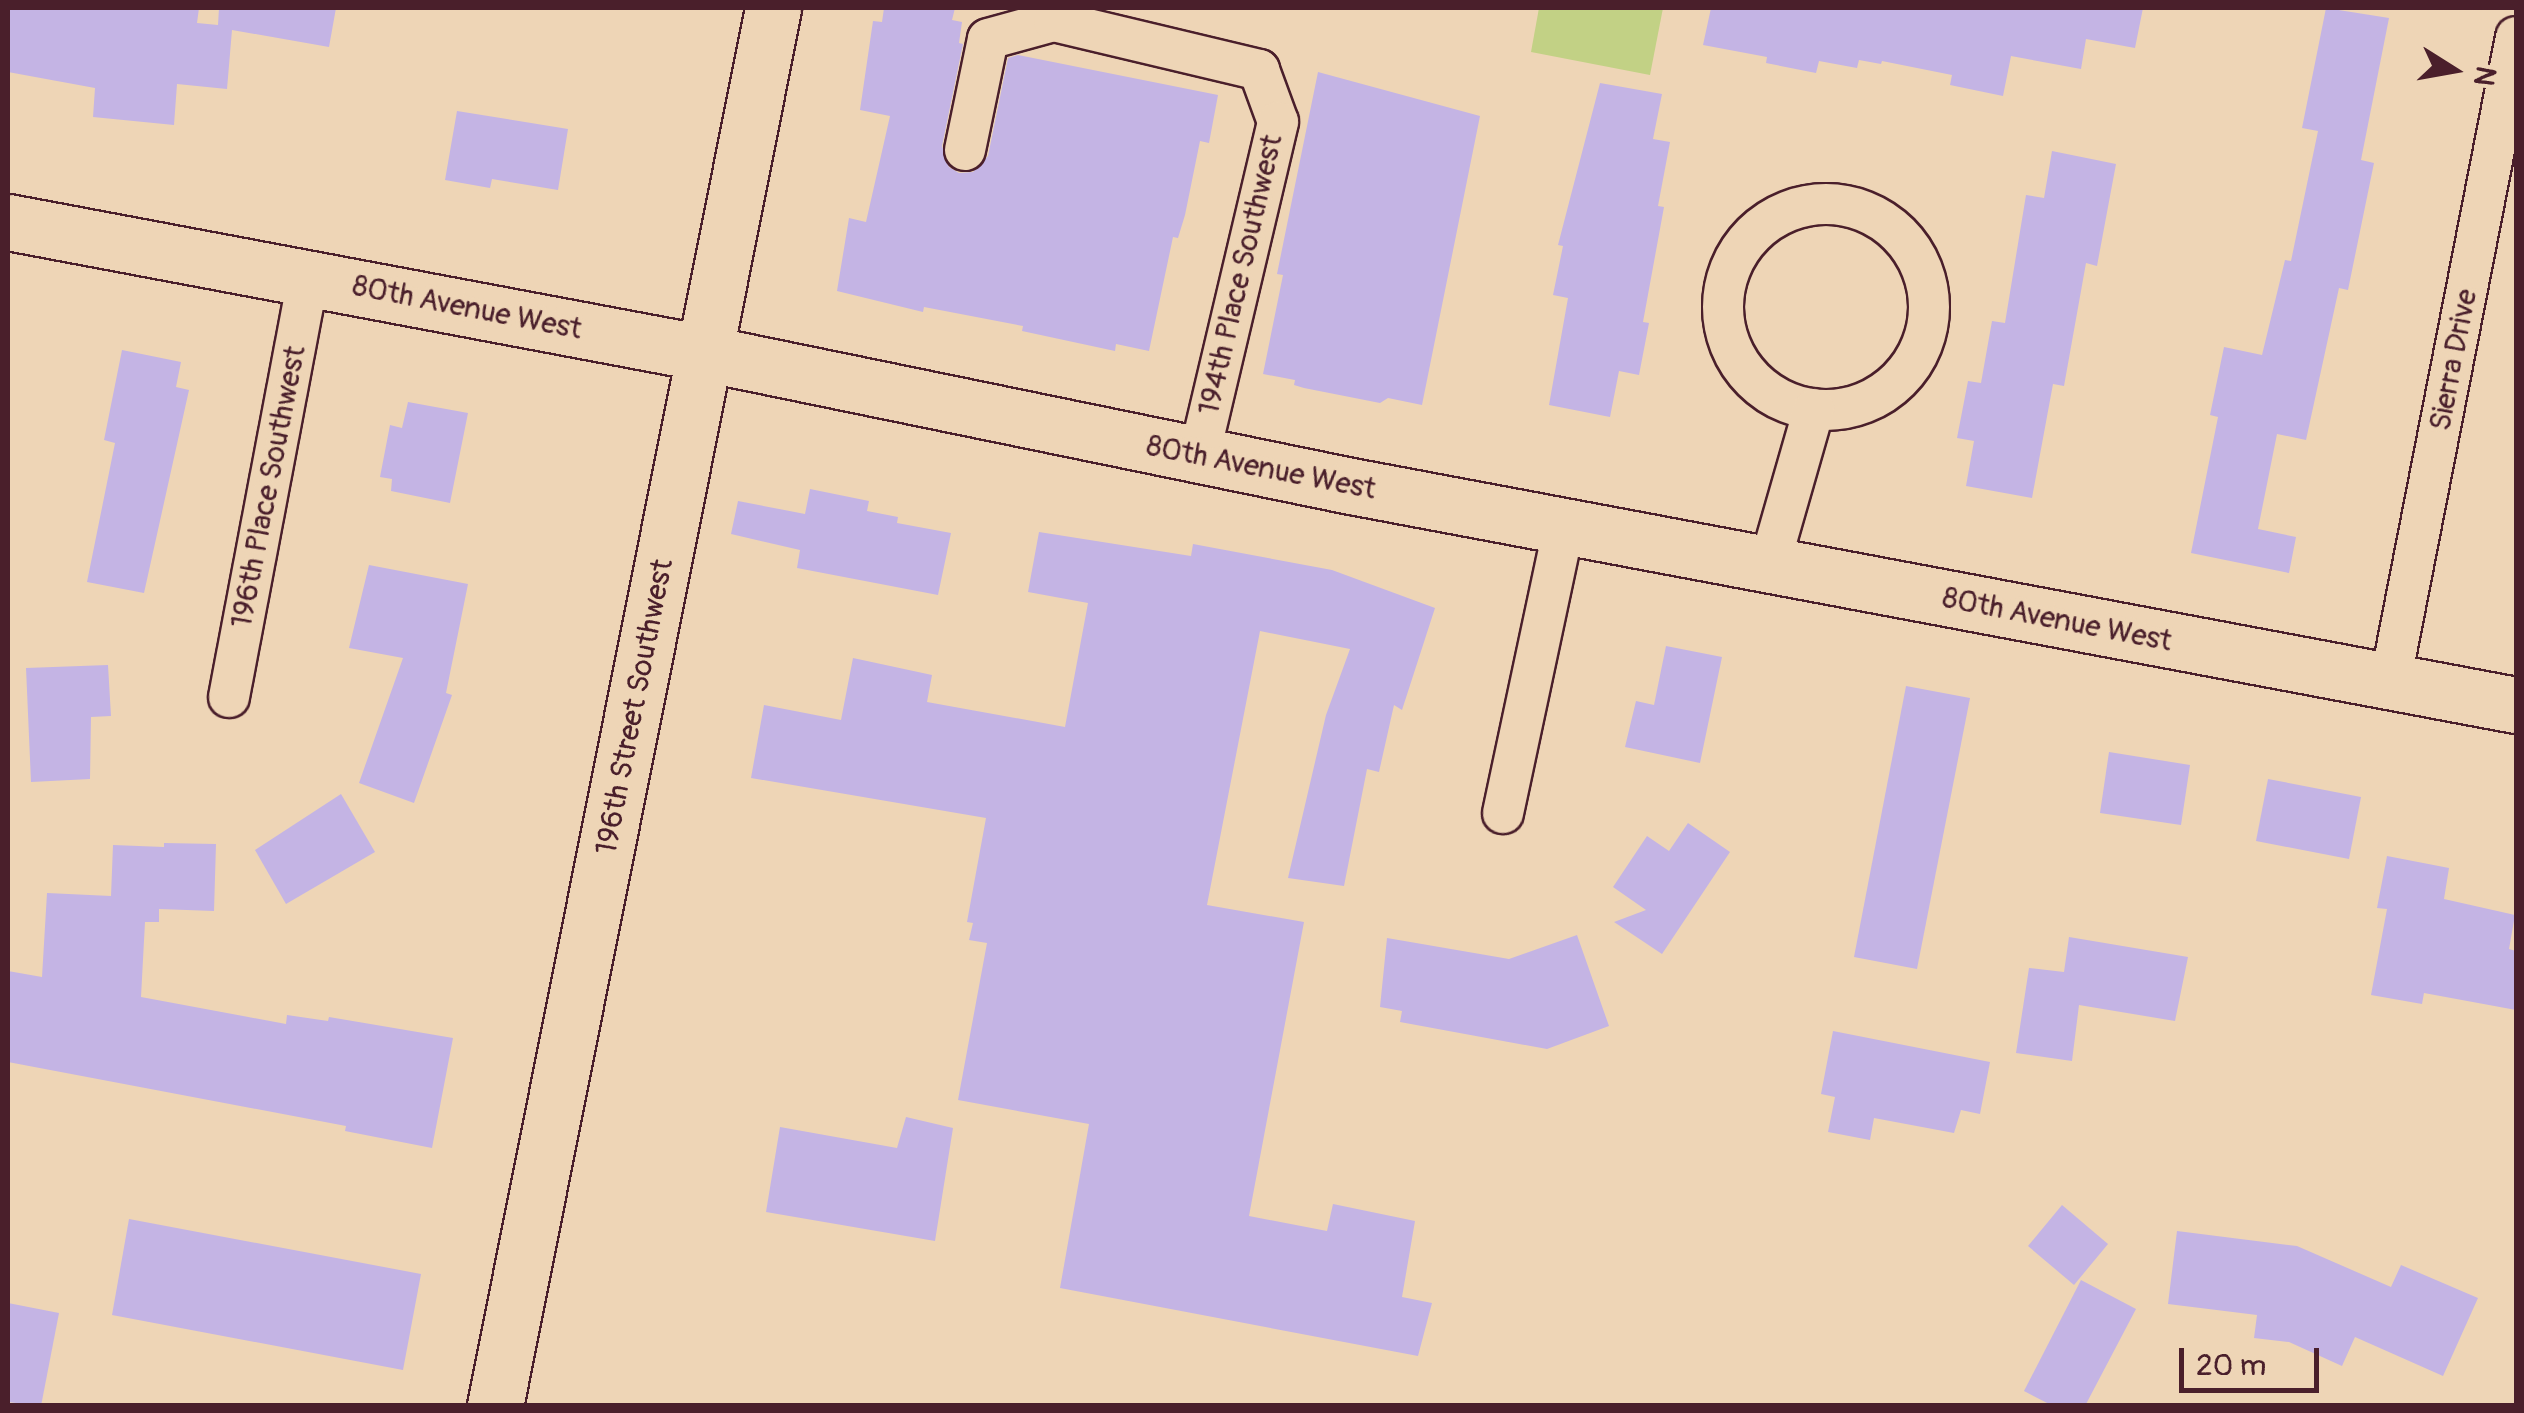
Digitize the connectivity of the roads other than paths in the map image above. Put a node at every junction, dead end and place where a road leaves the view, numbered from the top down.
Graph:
1 (773, 8) edge
2 (2516, 37) edge
3 (2510, 114) edge
4 (965, 150) dead end
5 (8, 222) edge
6 (308, 278) junction
7 (704, 353) junction
8 (1814, 410) junction
9 (1199, 455) junction
10 (1564, 527) junction
11 (1769, 566) junction
12 (2390, 682) junction
13 (229, 696) dead end
14 (2516, 705) edge
15 (1502, 813) dead end
16 (495, 1406) edge

1 - 7 street, 196th Street Southwest
2 - 3 street, Sierra Drive
3 - 12 street, Sierra Drive
4 - 9 street, 194th Place Southwest
5 - 6 street, 80th Avenue West
6 - 7 street, 80th Avenue West
6 - 13 street, 196th Place Southwest
7 - 9 street, 80th Avenue West
7 - 16 street, 196th Street Southwest
8 - 8 street
8 - 11 street
9 - 10 street, 80th Avenue West
10 - 11 street, 80th Avenue West
10 - 15 street
11 - 12 street, 80th Avenue West
12 - 14 street, 80th Avenue West

